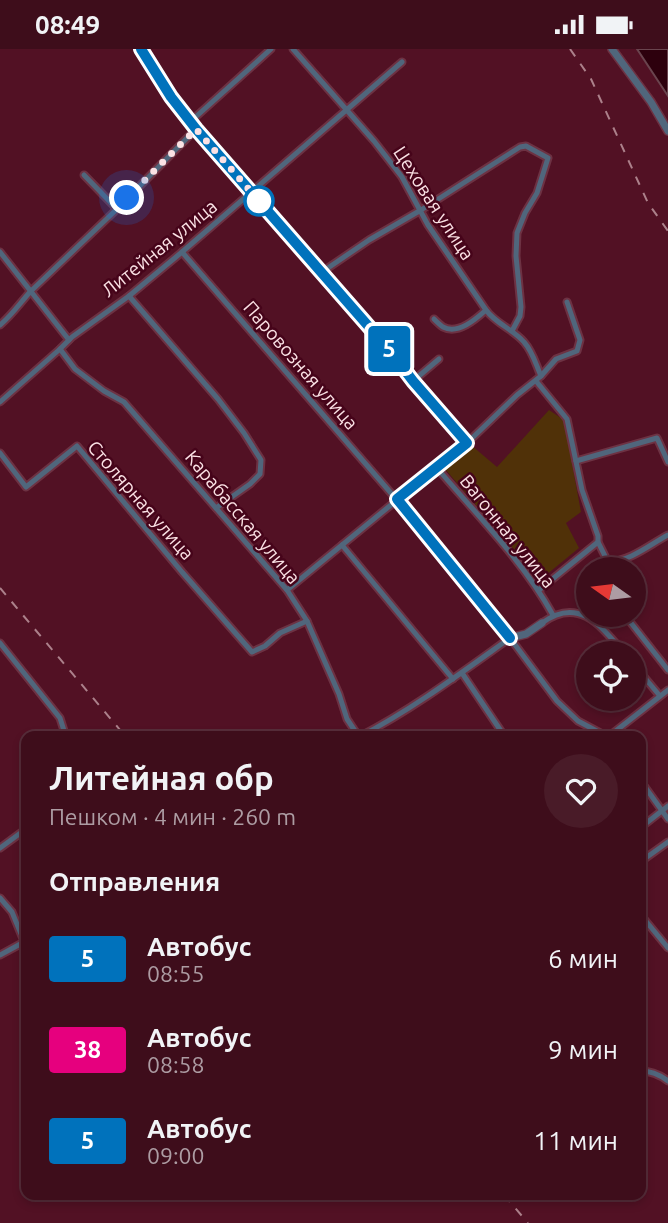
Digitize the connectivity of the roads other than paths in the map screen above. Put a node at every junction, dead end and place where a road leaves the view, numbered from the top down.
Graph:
1 (141, 49) edge
2 (271, 49) edge
3 (293, 49) edge
4 (612, 49) edge
5 (402, 62) dead end
6 (346, 110) junction
7 (190, 122) junction
8 (196, 129) junction
9 (668, 131) edge
10 (85, 175) dead end
11 (251, 192) junction
12 (117, 209) junction
13 (421, 210) junction
14 (0, 252) edge
15 (182, 252) junction
16 (322, 272) junction
17 (30, 292) junction
18 (129, 296) junction
19 (567, 303) dead end
20 (486, 310) junction
21 (434, 319) dead end
22 (0, 325) edge
23 (512, 331) junction
24 (69, 340) junction
25 (60, 349) junction
26 (439, 359) dead end
27 (539, 379) junction
28 (413, 381) junction
29 (0, 402) edge
30 (467, 443) junction
31 (0, 453) edge
32 (576, 461) junction
33 (668, 462) edge
34 (437, 468) junction
35 (397, 499) junction
36 (216, 508) junction
37 (668, 535) edge
38 (598, 542) junction
39 (342, 545) junction
40 (606, 557) edge
41 (629, 557) edge
42 (287, 590) junction
43 (539, 590) junction
44 (553, 615) junction
45 (307, 621) junction
46 (542, 623) joint
47 (634, 627) edge
48 (510, 638) junction
49 (614, 641) edge
50 (0, 643) edge
51 (668, 670) edge
52 (462, 673) junction
53 (646, 679) edge
54 (453, 680) junction
55 (667, 692) edge
56 (660, 696) junction
57 (64, 731) edge
58 (355, 731) edge
59 (370, 731) edge
60 (501, 731) edge
61 (597, 731) edge
62 (616, 731) edge
63 (646, 787) edge
64 (665, 808) edge
65 (668, 819) edge
66 (646, 823) edge
67 (21, 833) edge
68 (668, 842) edge
69 (0, 848) edge
70 (646, 858) edge
71 (0, 898) edge
72 (646, 921) edge
73 (21, 934) edge
74 (21, 946) edge
75 (668, 948) edge
76 (0, 955) edge
77 (646, 1071) edge
78 (668, 1081) edge

1 - 7 street, Вагонная улица
2 - 7 street
3 - 6 street, Цеховая улица
4 - 9 street
5 - 6 street, Литейная улица
6 - 11 street, Литейная улица
6 - 13 street, Цеховая улица
7 - 8 street, Вагонная улица
8 - 11 street, Вагонная улица
8 - 12 street
10 - 12 street
11 - 15 street, Литейная улица
11 - 16 street, Вагонная улица
12 - 17 street
13 - 16 street
13 - 20 street, Цеховая улица
13 - 23 street
14 - 17 street
15 - 18 street, Литейная улица
15 - 35 street, Паровозная улица
16 - 28 street, Вагонная улица
17 - 22 street
17 - 24 street
18 - 24 street, Литейная улица
18 - 36 street
19 - 27 street
20 - 21 street
20 - 23 street, Цеховая улица
23 - 27 street, Цеховая улица
24 - 25 street, Литейная улица
25 - 29 street, Литейная улица
25 - 36 street, Карабасская улица
26 - 28 street
27 - 30 street
27 - 32 street, Цеховая улица
28 - 30 street, Вагонная улица
30 - 34 street, Вагонная улица
31 - 45 street, Столярная улица
32 - 33 street
32 - 38 street, Цеховая улица
34 - 35 street, Вагонная улица
34 - 43 street, Вагонная улица
35 - 39 street
35 - 48 street
36 - 42 street, Карабасская улица
37 - 41 street
38 - 40 street, Цеховая улица
38 - 43 street
39 - 42 street
39 - 54 street
42 - 45 street, Карабасская улица
43 - 44 street, Вагонная улица
44 - 46 street
44 - 49 street
45 - 58 street, Карабасская улица
46 - 48 street
47 - 51 street
48 - 52 street
48 - 61 street
50 - 57 street
52 - 54 street
52 - 60 street
53 - 56 street
54 - 59 street
55 - 56 street
56 - 62 street
63 - 64 street
64 - 65 street
64 - 66 street
67 - 69 street
68 - 70 street
71 - 73 street
72 - 75 street
74 - 76 street
77 - 78 street

